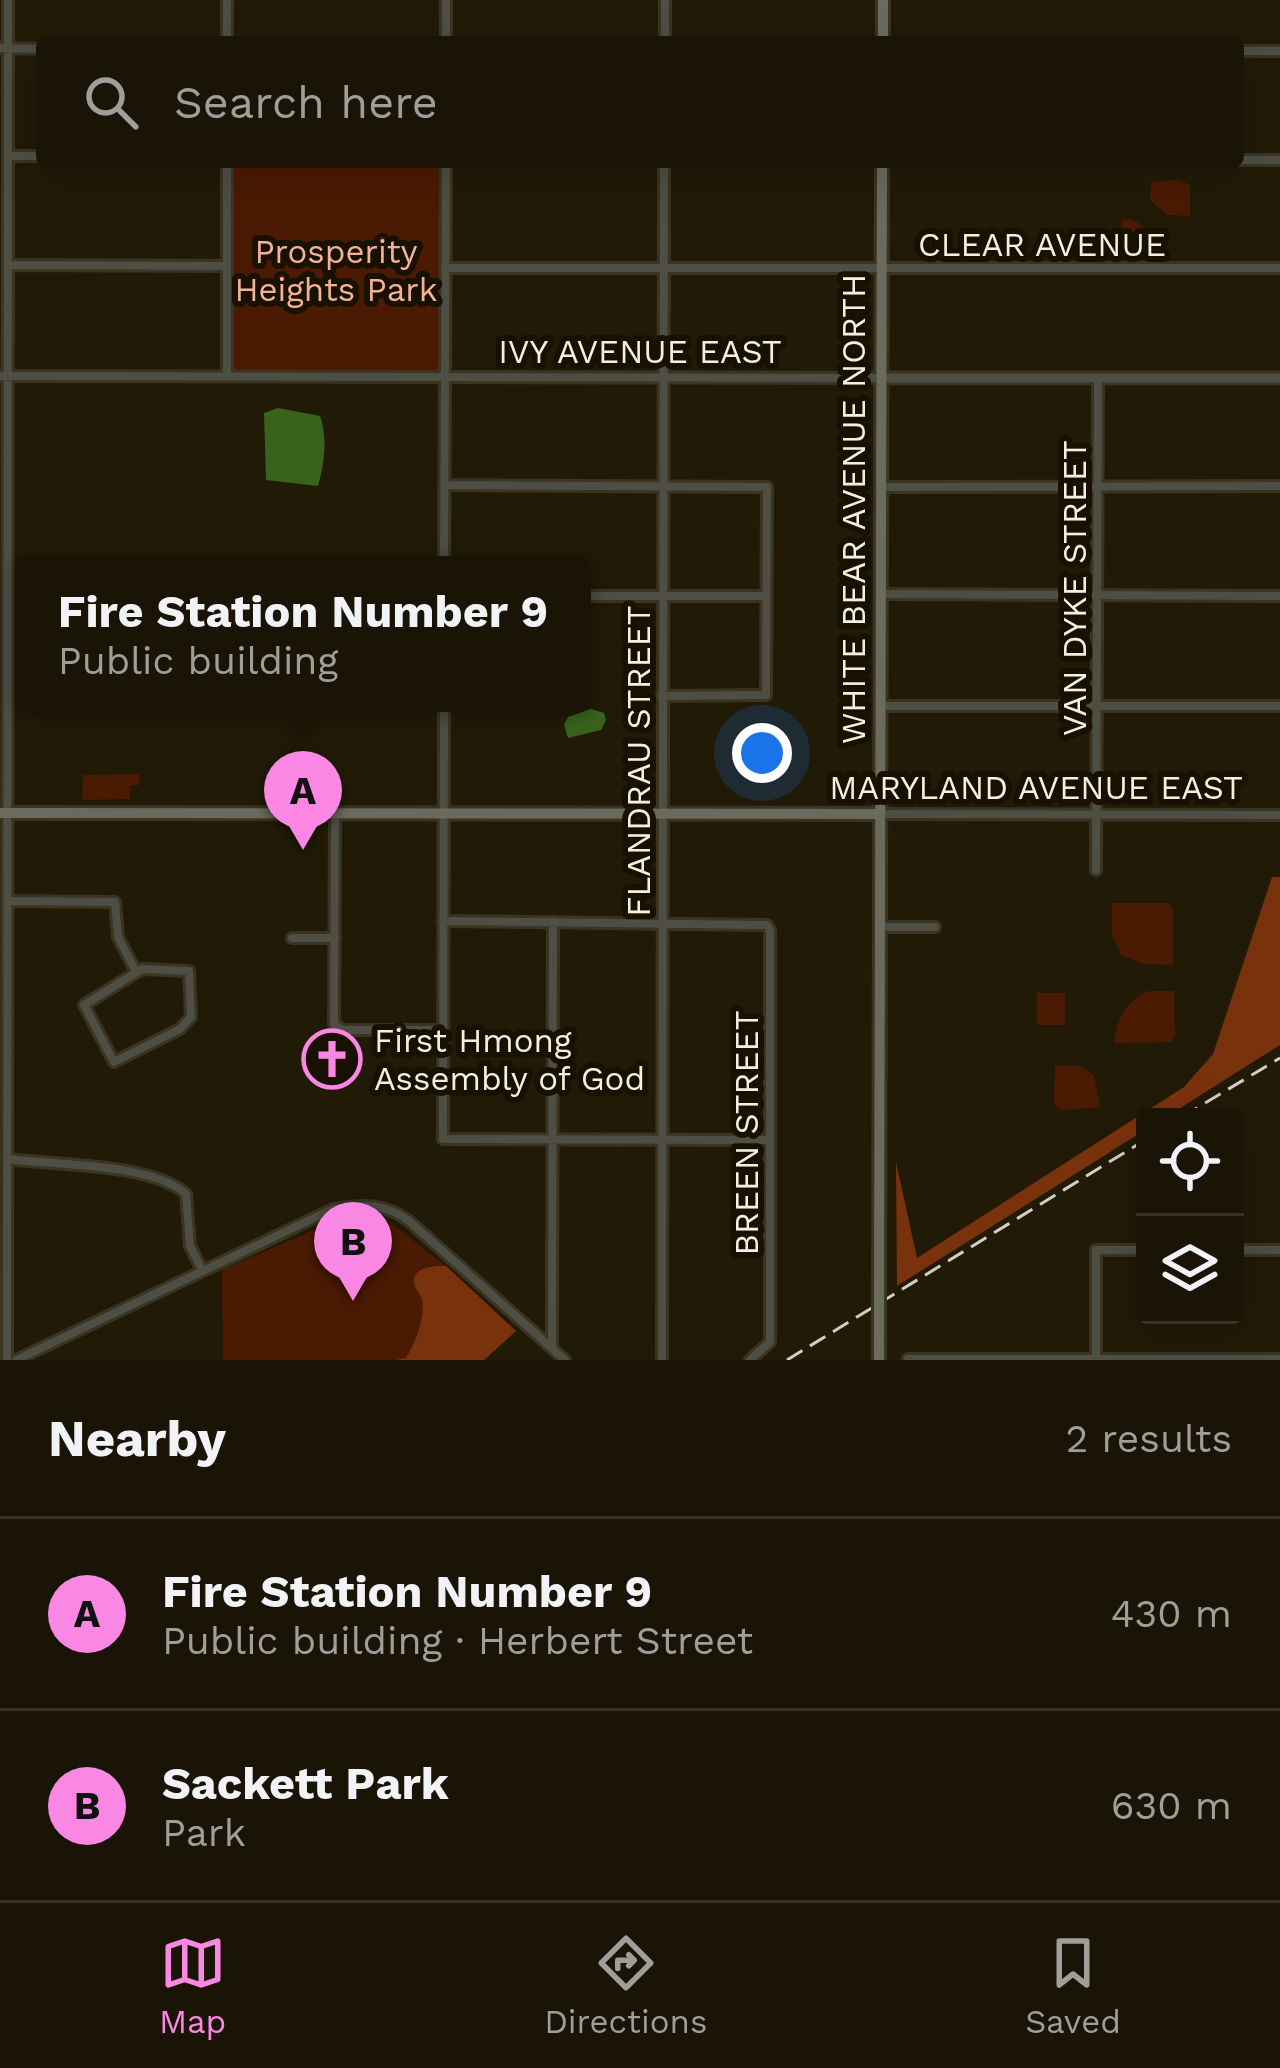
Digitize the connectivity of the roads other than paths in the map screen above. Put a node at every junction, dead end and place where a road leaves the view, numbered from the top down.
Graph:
1 (8, 0) edge
2 (227, 0) edge
3 (446, 0) edge
4 (665, 0) edge
5 (883, 0) edge
6 (227, 36) edge
7 (446, 36) edge
8 (665, 36) edge
9 (883, 36) edge
10 (4, 49) edge
11 (36, 49) edge
12 (1244, 51) edge
13 (1280, 51) edge
14 (8, 156) junction
15 (36, 156) edge
16 (1244, 160) edge
17 (1280, 160) edge
18 (227, 168) edge
19 (446, 168) edge
20 (664, 168) edge
21 (882, 168) edge
22 (8, 265) junction
23 (227, 266) junction
24 (881, 267) junction
25 (445, 268) junction
26 (664, 268) junction
27 (1280, 268) edge
28 (4, 376) edge
29 (226, 376) junction
30 (445, 377) junction
31 (663, 378) junction
32 (880, 378) junction
33 (1098, 378) junction
34 (1280, 378) edge
35 (445, 485) junction
36 (1099, 485) junction
37 (663, 486) junction
38 (1280, 486) edge
39 (880, 487) junction
40 (444, 556) edge
41 (879, 595) junction
42 (1098, 595) junction
43 (591, 596) edge
44 (662, 596) junction
45 (766, 596) junction
46 (1280, 596) edge
47 (662, 696) junction
48 (879, 706) junction
49 (1097, 706) junction
50 (1280, 706) edge
51 (444, 712) edge
52 (4, 813) edge
53 (335, 813) junction
54 (443, 813) junction
55 (661, 813) junction
56 (878, 814) junction
57 (1097, 814) junction
58 (1280, 815) edge
59 (1096, 870) dead end
60 (8, 901) junction
61 (443, 921) junction
62 (553, 922) junction
63 (662, 922) junction
64 (879, 927) junction
65 (935, 927) dead end
66 (292, 938) dead end
67 (335, 938) junction
68 (136, 972) junction
69 (443, 1030) junction
70 (553, 1139) junction
71 (662, 1139) junction
72 (769, 1139) junction
73 (8, 1159) junction
74 (4, 1248) edge
75 (1136, 1250) edge
76 (1244, 1250) edge
77 (1280, 1250) edge
78 (202, 1270) junction
79 (552, 1348) junction
80 (1096, 1359) edge
81 (1280, 1359) edge
82 (7, 1360) edge
83 (16, 1360) edge
84 (565, 1360) edge
85 (662, 1360) edge
86 (750, 1360) edge
87 (879, 1360) edge
88 (908, 1360) edge

1 - 10 street
2 - 6 street
3 - 7 street
4 - 8 street
5 - 9 main road
10 - 11 street
10 - 14 street
12 - 13 street
14 - 15 street
14 - 22 street
16 - 17 street
18 - 23 street
19 - 25 street
20 - 26 street, FLANDRAU STREET
21 - 24 main road, WHITE BEAR AVENUE NORTH
22 - 23 street
22 - 28 street
23 - 29 street
24 - 26 street, CLEAR AVENUE
24 - 27 street, CLEAR AVENUE
24 - 32 main road, WHITE BEAR AVENUE NORTH
25 - 26 street, CLEAR AVENUE
25 - 30 street
26 - 31 street, FLANDRAU STREET
28 - 29 street, IVY AVENUE EAST
28 - 52 street
29 - 30 street, IVY AVENUE EAST
30 - 31 street, IVY AVENUE EAST
30 - 35 street
31 - 32 street, IVY AVENUE EAST
31 - 37 street, FLANDRAU STREET
32 - 33 street, IVY AVENUE EAST
32 - 39 main road, WHITE BEAR AVENUE NORTH
33 - 34 street, IVY AVENUE EAST
33 - 36 street, VAN DYKE STREET
35 - 37 street
35 - 40 street
36 - 38 street
36 - 39 street
36 - 42 street, VAN DYKE STREET
37 - 44 street, FLANDRAU STREET
37 - 45 street
39 - 41 main road, WHITE BEAR AVENUE NORTH
41 - 42 street
41 - 48 main road, WHITE BEAR AVENUE NORTH
42 - 46 street
42 - 49 street, VAN DYKE STREET
43 - 44 street
44 - 45 street
44 - 47 street, FLANDRAU STREET
45 - 47 street
47 - 55 street, FLANDRAU STREET
48 - 49 street
48 - 56 main road, WHITE BEAR AVENUE NORTH
49 - 50 street
49 - 57 street, VAN DYKE STREET
51 - 54 street
52 - 53 main road, MARYLAND AVENUE EAST
52 - 60 street
53 - 54 main road, MARYLAND AVENUE EAST
53 - 67 street
54 - 55 main road, MARYLAND AVENUE EAST
54 - 61 street
55 - 56 main road, MARYLAND AVENUE EAST
55 - 63 street, FLANDRAU STREET
56 - 57 street, MARYLAND AVENUE EAST
56 - 64 main road, WHITE BEAR AVENUE NORTH
57 - 58 street, MARYLAND AVENUE EAST
57 - 59 street, VAN DYKE STREET
60 - 68 street
60 - 73 street
61 - 62 street
61 - 69 street
62 - 63 street
62 - 70 street
63 - 71 street, FLANDRAU STREET
63 - 72 street, BREEN STREET
64 - 65 street
64 - 87 main road, WHITE BEAR AVENUE NORTH, bridge
66 - 67 street
67 - 69 street
68 - 68 street
69 - 70 street
70 - 71 street
70 - 79 street
71 - 72 street
71 - 85 street, FLANDRAU STREET
72 - 86 street, BREEN STREET
73 - 74 street
73 - 78 street
74 - 82 street
75 - 80 street
76 - 77 street
78 - 79 street
78 - 83 street
79 - 84 street
80 - 81 street
80 - 88 street

